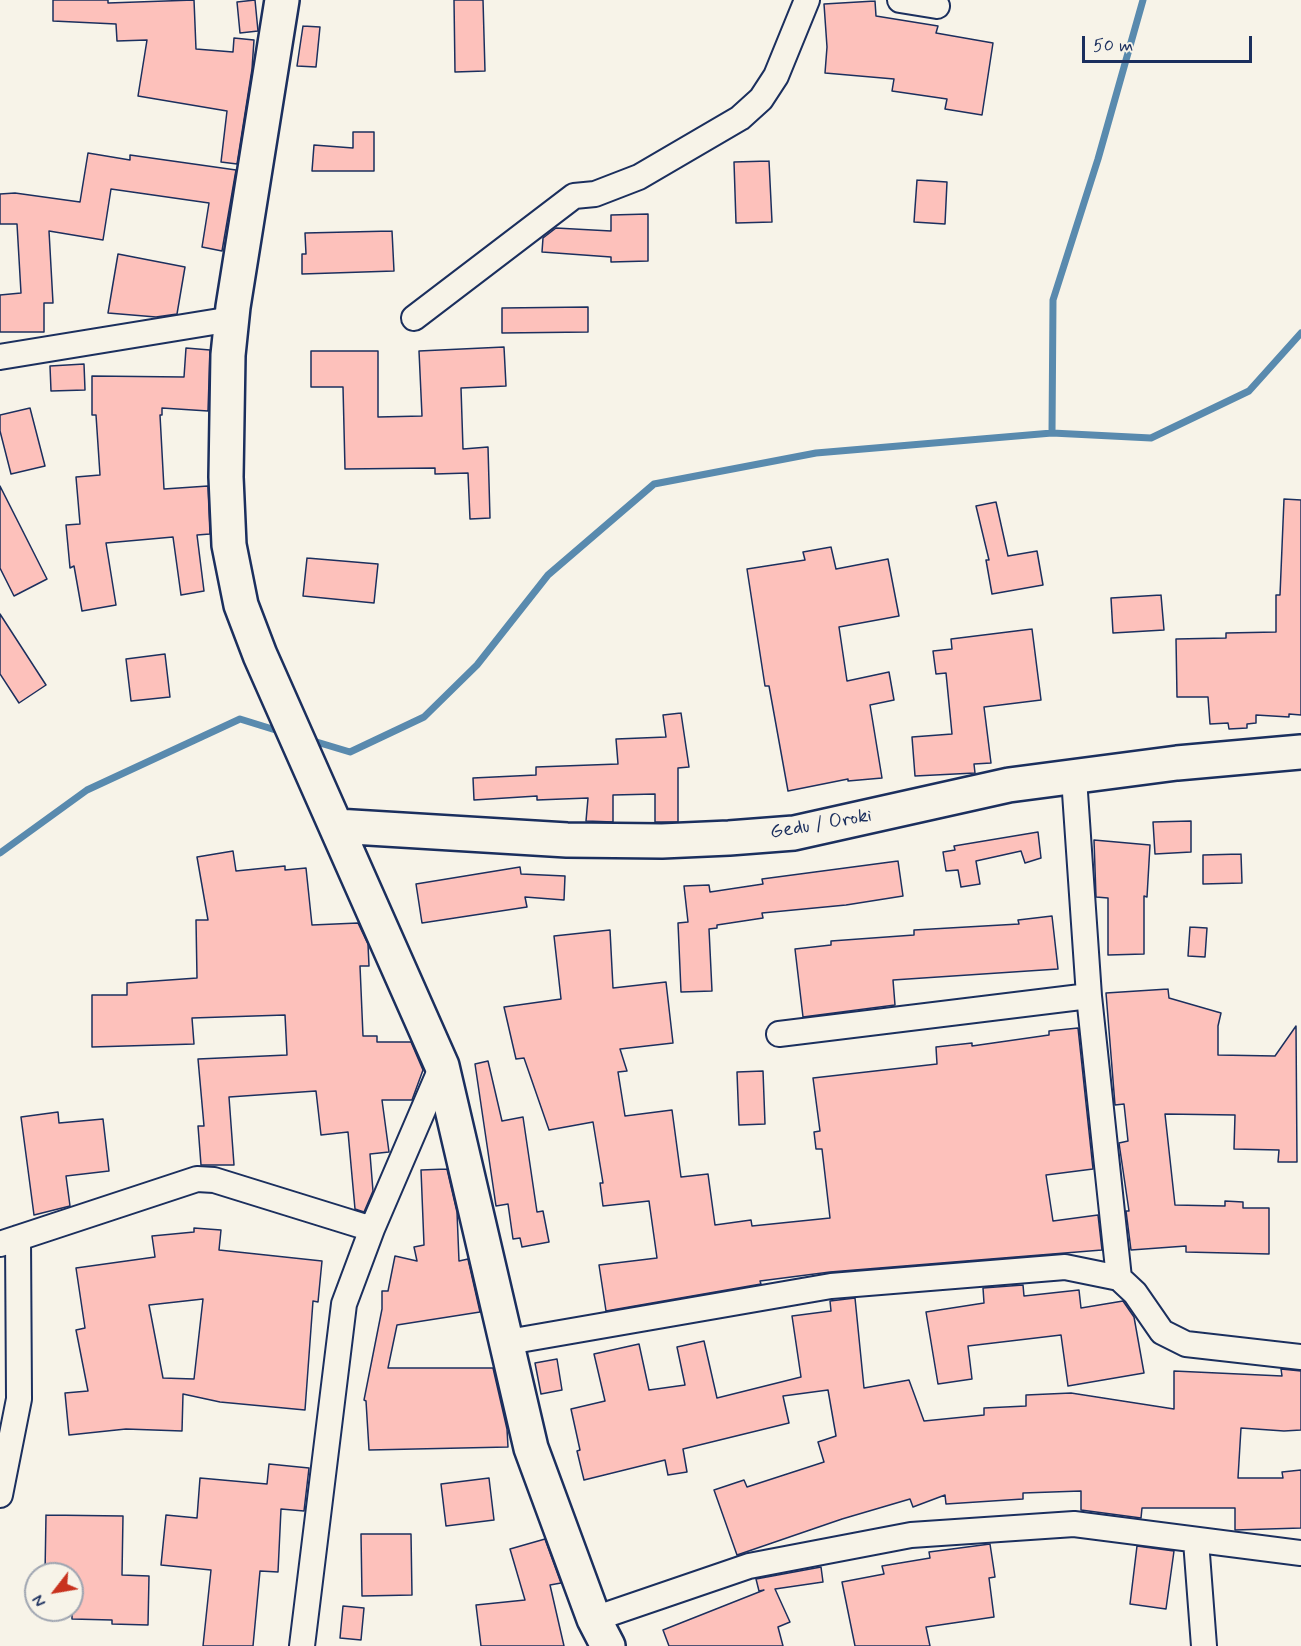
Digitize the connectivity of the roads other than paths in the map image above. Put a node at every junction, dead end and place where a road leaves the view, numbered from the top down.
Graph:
1 (282, 0) edge
2 (807, 0) edge
3 (900, 0) edge
4 (937, 6) dead end
5 (414, 318) dead end
6 (232, 319) junction
7 (0, 357) edge
8 (1301, 752) edge
9 (1074, 778) junction
10 (336, 826) junction
11 (1089, 996) junction
12 (779, 1034) dead end
13 (442, 1066) junction
14 (372, 1229) junction
15 (9, 1241) edge
16 (1119, 1278) junction
17 (508, 1342) junction
18 (1301, 1357) edge
19 (0, 1496) edge
20 (1196, 1541) junction
21 (1301, 1553) edge
22 (596, 1637) edge
23 (302, 1646) edge
24 (1204, 1646) edge

1 - 6 street
2 - 5 street
3 - 4 street
6 - 7 street
6 - 10 street
8 - 9 street, Gedu / Oroki
9 - 10 street, Gedu / Oroki
9 - 11 street
10 - 13 street
11 - 12 street
11 - 16 street
13 - 14 street
13 - 17 street
14 - 15 street
14 - 23 street
15 - 19 street
16 - 17 street
16 - 18 street
17 - 22 street
20 - 21 street
20 - 22 street
20 - 24 street

